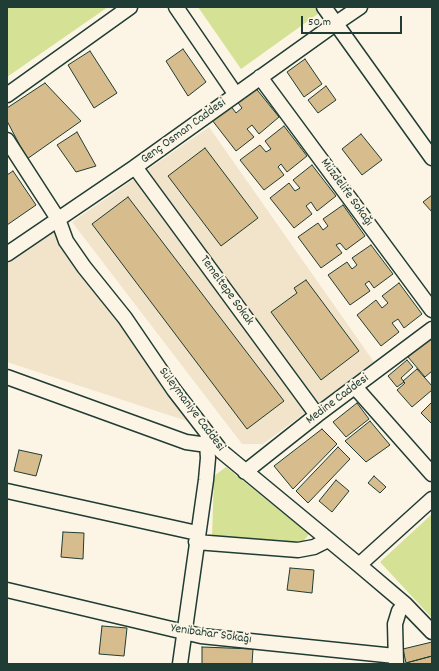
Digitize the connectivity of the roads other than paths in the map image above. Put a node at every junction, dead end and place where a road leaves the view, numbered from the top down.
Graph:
1 (130, 7) edge
2 (176, 7) edge
3 (324, 7) edge
4 (360, 7) edge
5 (335, 24) junction
6 (260, 77) junction
7 (7, 95) edge
8 (236, 95) junction
9 (7, 140) edge
10 (432, 158) edge
11 (135, 167) junction
12 (58, 219) junction
13 (7, 254) edge
14 (432, 310) edge
15 (431, 331) edge
16 (7, 377) edge
17 (355, 387) junction
18 (317, 415) junction
19 (210, 442) junction
20 (245, 472) junction
21 (432, 474) edge
22 (7, 491) edge
23 (432, 499) edge
24 (197, 538) junction
25 (328, 540) junction
26 (358, 565) junction
27 (7, 590) edge
28 (404, 604) junction
29 (432, 632) edge
30 (184, 633) junction
31 (395, 660) edge
32 (180, 664) edge

1 - 7 street
2 - 8 street
3 - 5 street
4 - 5 street, Genç Osman Caddesi
5 - 6 street, Genç Osman Caddesi
5 - 10 street
6 - 8 street, Genç Osman Caddesi
6 - 14 street, Müzdelife Sokağı
8 - 11 street, Genç Osman Caddesi
9 - 12 street, Süleymaniye Caddesi
11 - 12 street, Genç Osman Caddesi
11 - 18 street, Temeltepe Sokak
12 - 13 street, Genç Osman Caddesi
12 - 19 street, Süleymaniye Caddesi
15 - 17 street, Medine Caddesi
16 - 19 street
17 - 18 street, Medine Caddesi
17 - 21 street
18 - 20 street, Medine Caddesi
19 - 20 street, Süleymaniye Caddesi
19 - 24 street
20 - 25 street, Süleymaniye Caddesi
22 - 24 street
23 - 26 street
24 - 25 street
24 - 30 street
25 - 26 street, Süleymaniye Caddesi
26 - 28 street, Süleymaniye Caddesi
27 - 30 street, Yenibahar Sokağı
28 - 29 street, Süleymaniye Caddesi
28 - 31 street
30 - 31 street, Yenibahar Sokağı
30 - 32 street

